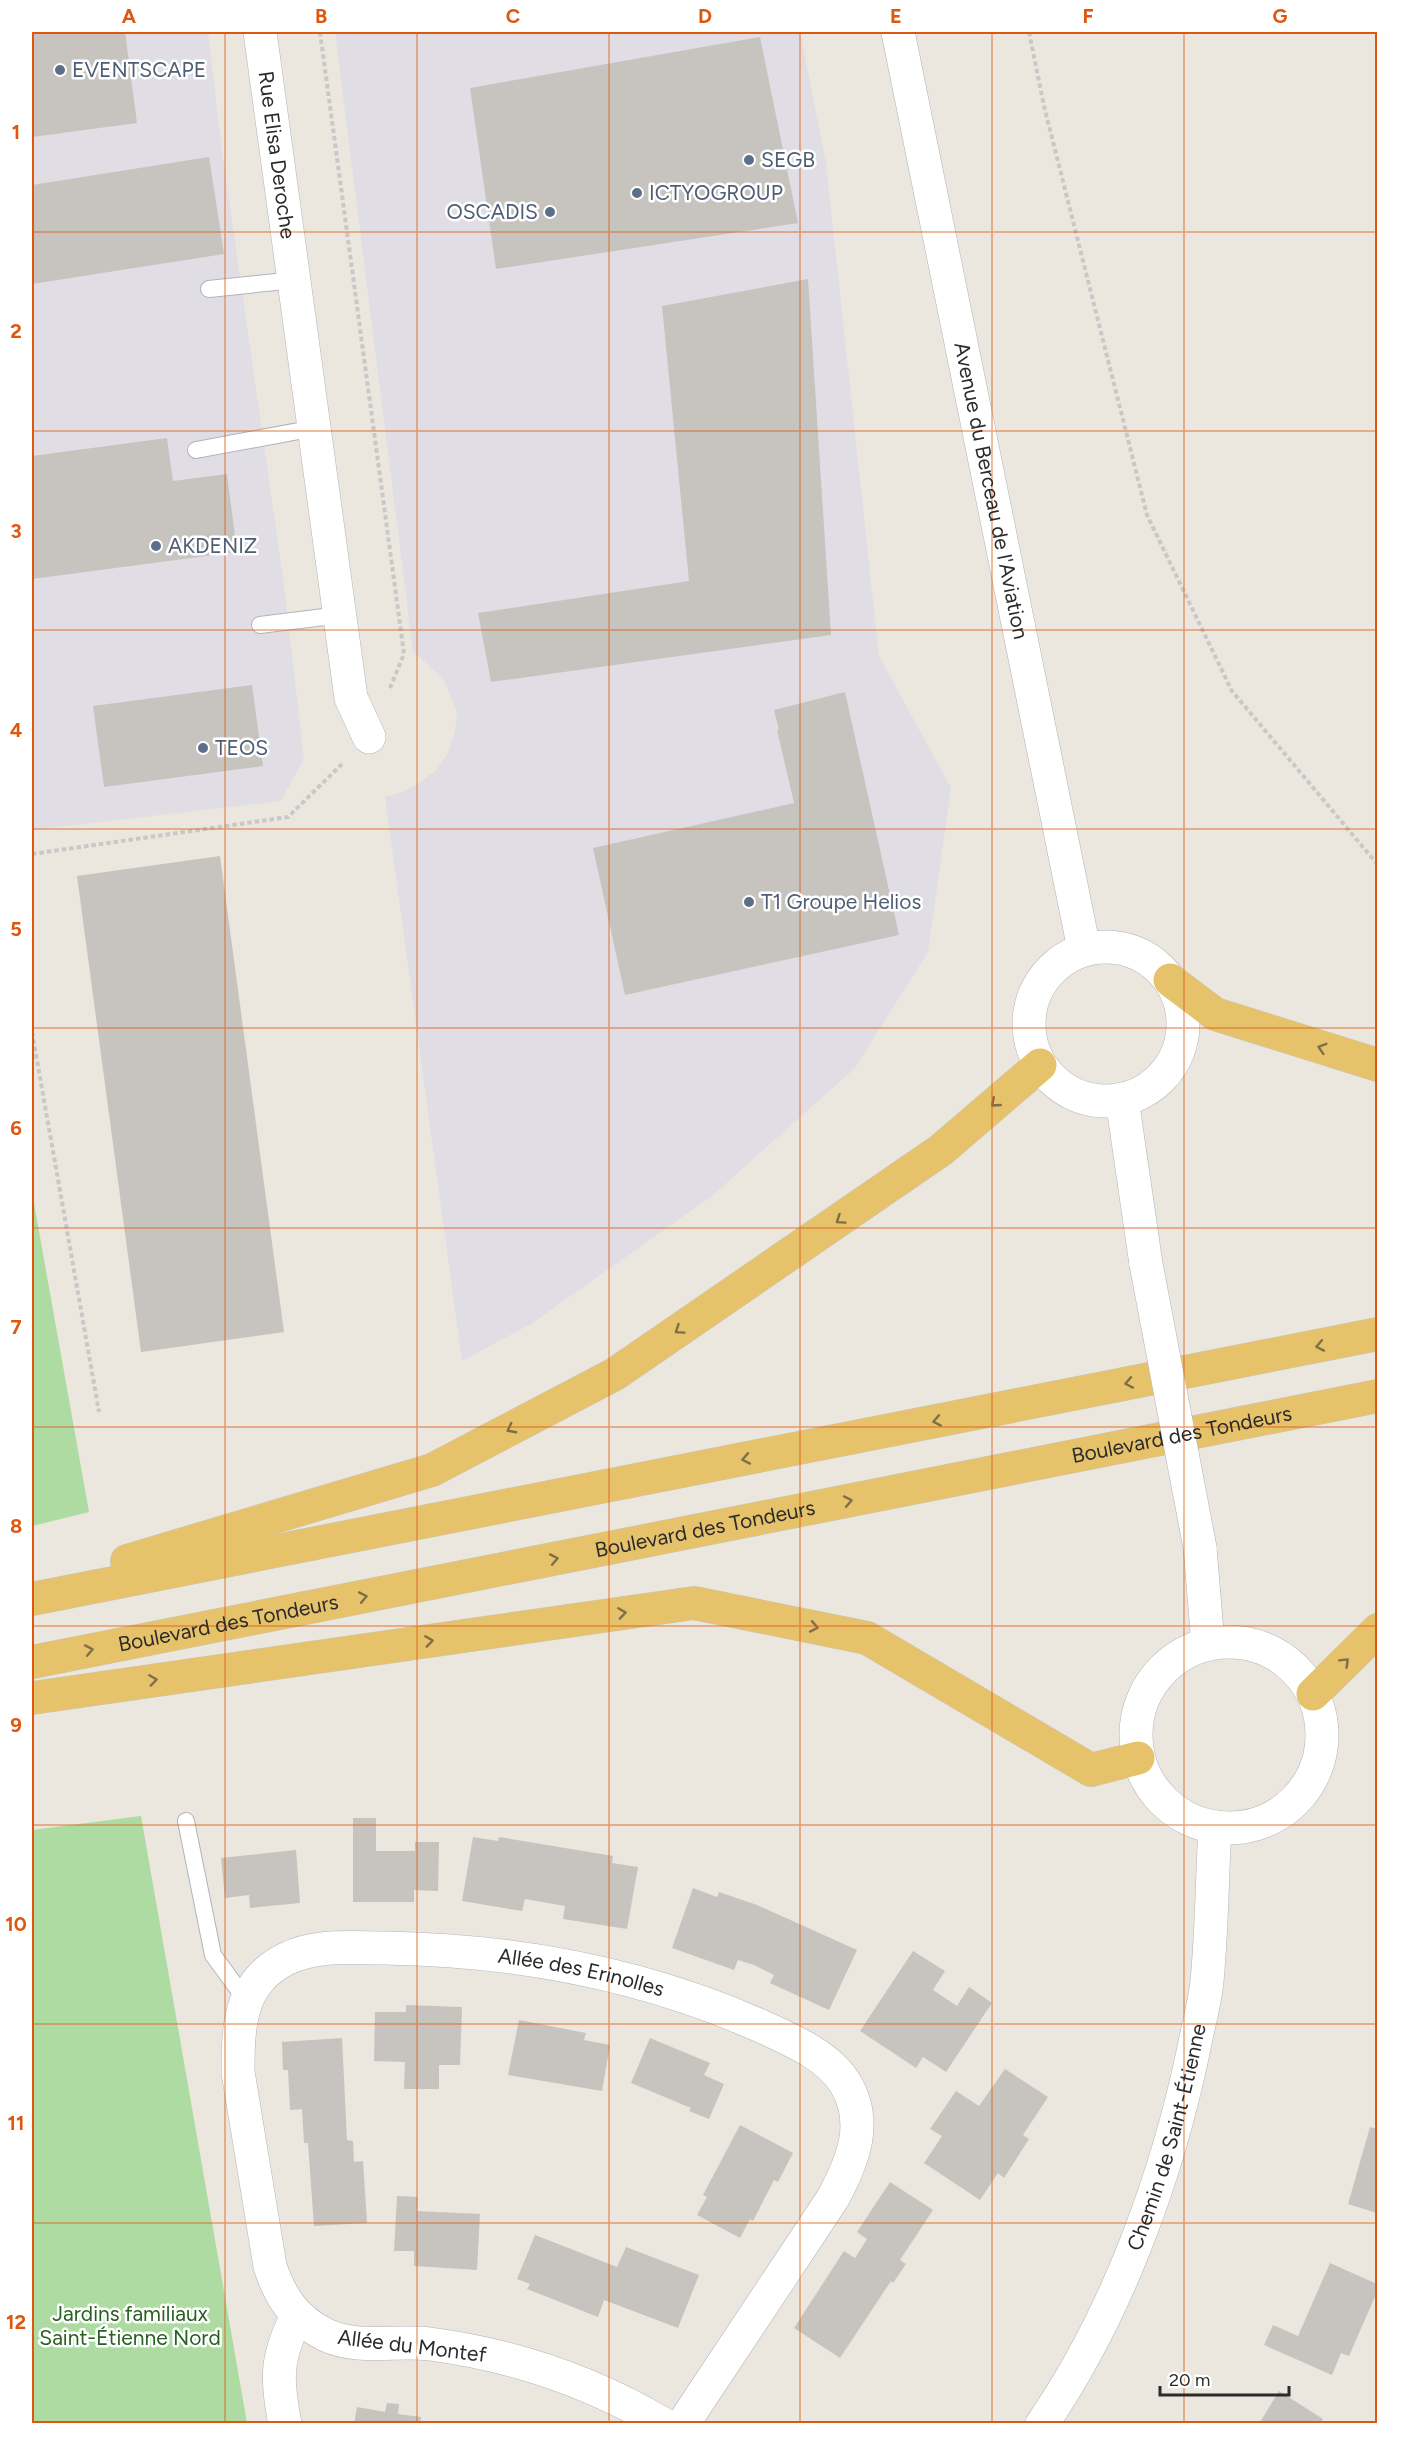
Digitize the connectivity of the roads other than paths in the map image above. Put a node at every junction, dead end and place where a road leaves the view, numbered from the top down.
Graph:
1 (260, 32) edge
2 (898, 32) edge
3 (295, 280) junction
4 (209, 289) dead end
5 (315, 428) junction
6 (196, 450) dead end
7 (340, 615) junction
8 (260, 625) dead end
9 (369, 737) road end
10 (1084, 949) junction
11 (1170, 980) junction
12 (1040, 1065) junction
13 (1377, 1065) edge
14 (1122, 1100) junction
15 (1377, 1334) edge
16 (1377, 1396) edge
17 (32, 1590) edge
18 (32, 1599) edge
19 (1377, 1630) edge
20 (1208, 1644) junction
21 (32, 1662) edge
22 (1313, 1694) junction
23 (32, 1698) edge
24 (1138, 1758) junction
25 (186, 1821) dead end
26 (1215, 1827) junction
27 (246, 2000) junction
28 (297, 2316) junction
29 (285, 2424) edge
30 (663, 2424) edge
31 (683, 2424) edge
32 (1041, 2424) edge

1 - 3 street, Rue Elisa Deroche
2 - 10 street, Avenue du Berceau de l'Aviation
3 - 4 lane
3 - 5 street, Rue Elisa Deroche
5 - 6 lane
5 - 7 street, Rue Elisa Deroche
7 - 8 lane
7 - 9 street, Rue Elisa Deroche
10 - 11 street
10 - 12 street
13 -> 11 highway
11 - 14 street
12 - 14 street
12 -> 17 highway
14 - 20 street, bridge
15 -> 18 highway
21 -> 16 highway, Boulevard des Tondeurs
22 -> 19 highway
20 - 22 street
20 - 24 street
22 - 26 street
23 -> 24 highway
24 - 26 street
25 - 27 lane
26 - 32 street, Chemin de Saint-Étienne
27 - 28 street, Allée des Erinolles
27 - 31 street, Allée des Erinolles
28 - 29 street
28 - 30 street, Allée du Montef

